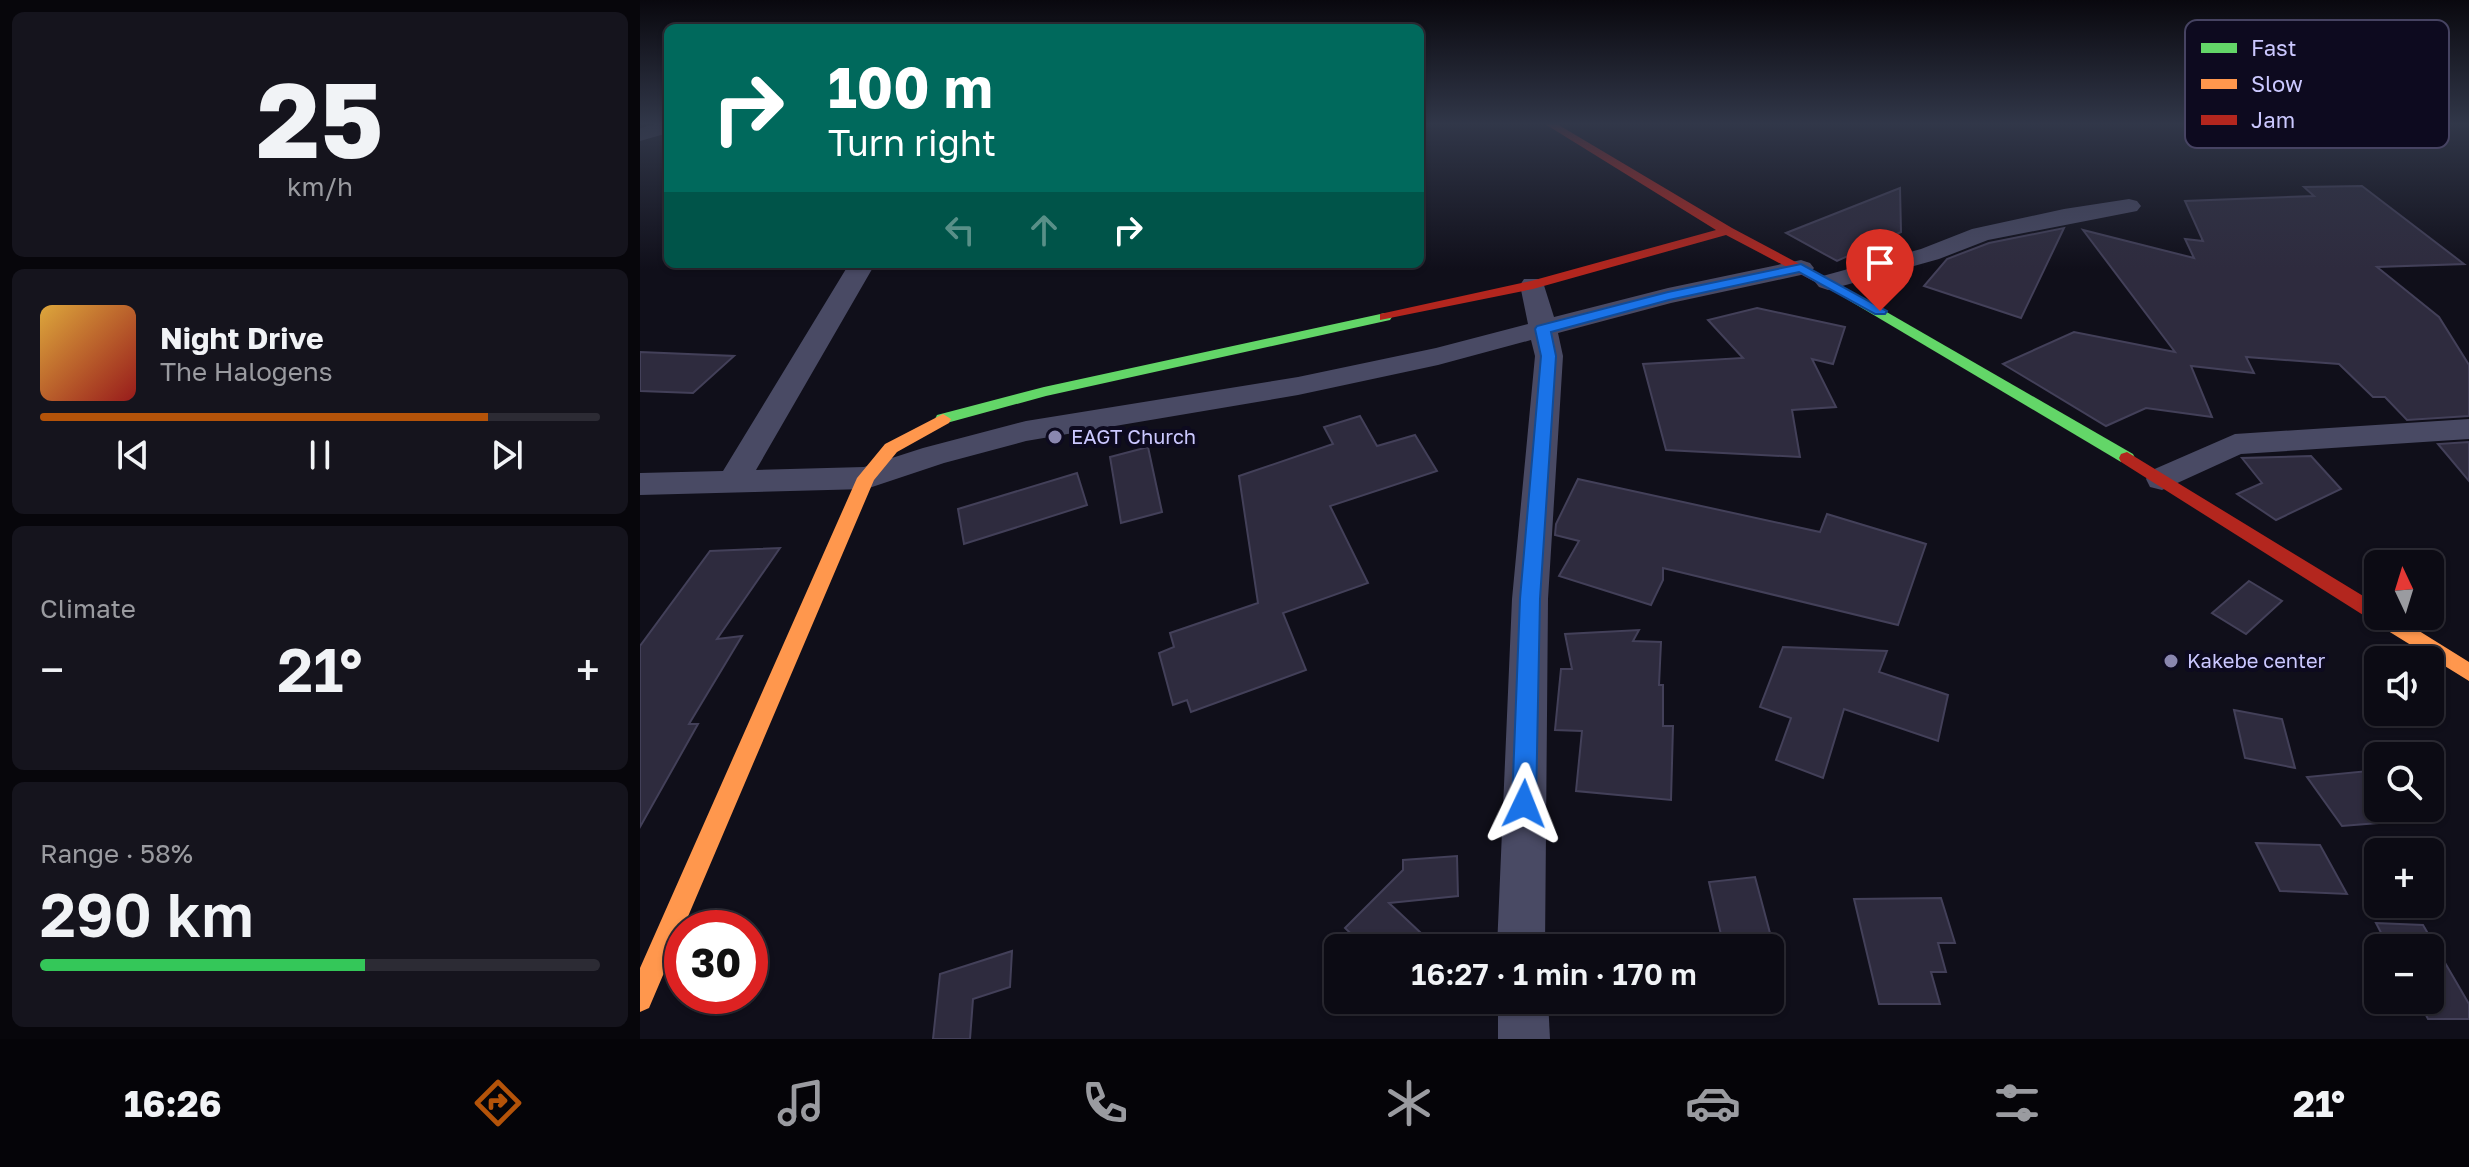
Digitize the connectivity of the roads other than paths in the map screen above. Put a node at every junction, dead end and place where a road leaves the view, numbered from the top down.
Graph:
1 (1630, 172) edge
2 (2129, 206) dead end
3 (1727, 231) junction
4 (860, 268) edge
5 (1801, 268) junction
6 (1828, 282) junction
7 (1533, 285) junction
8 (1543, 329) junction
9 (2469, 429) edge
10 (866, 478) junction
11 (2162, 479) junction
12 (733, 481) junction
13 (640, 484) edge
14 (2364, 607) edge
15 (2400, 630) edge
16 (2469, 673) edge
17 (1521, 934) edge
18 (640, 999) edge
19 (1523, 1014) edge
20 (1524, 1039) edge

1 - 3 street
2 - 6 street
3 - 5 street
3 - 7 street
4 - 12 street
5 - 6 street
5 - 8 street
6 - 11 street
7 - 8 street
7 - 10 street
8 - 10 street
8 - 17 street
9 - 11 street
10 - 12 street
10 - 18 street
11 - 14 street
12 - 13 street
15 - 16 street
19 - 20 street

